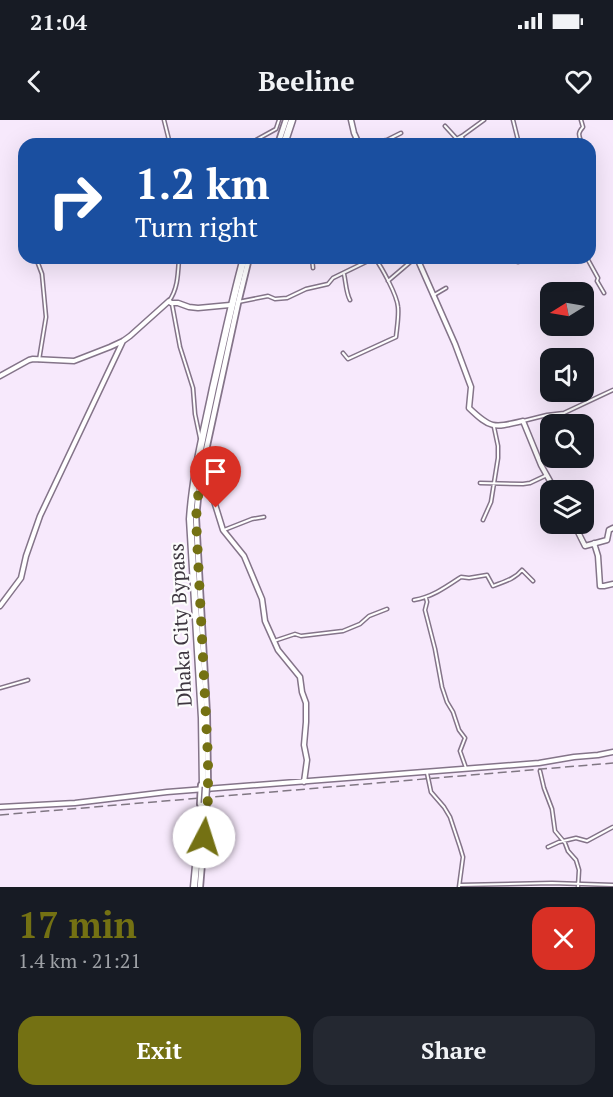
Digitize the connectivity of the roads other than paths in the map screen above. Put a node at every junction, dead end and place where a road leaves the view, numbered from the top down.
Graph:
1 (164, 120) edge
2 (279, 120) edge
3 (290, 120) edge
4 (351, 120) edge
5 (484, 120) edge
6 (513, 120) edge
7 (581, 120) edge
8 (445, 126) dead end
9 (401, 133) dead end
10 (462, 136) joint
11 (168, 138) edge
12 (260, 138) edge
13 (284, 138) edge
14 (356, 138) edge
15 (391, 138) edge
16 (456, 138) joint
17 (518, 138) edge
18 (580, 138) edge
19 (38, 264) edge
20 (179, 264) edge
21 (243, 264) edge
22 (244, 264) edge
23 (244, 264) edge
24 (313, 264) edge
25 (363, 264) edge
26 (379, 264) edge
27 (409, 264) edge
28 (419, 264) edge
29 (590, 264) edge
30 (313, 268) dead end
31 (344, 274) junction
32 (388, 281) junction
33 (446, 288) dead end
34 (604, 293) dead end
35 (434, 295) junction
36 (350, 300) dead end
37 (170, 302) junction
38 (238, 303) junction
39 (230, 305) junction
40 (123, 341) junction
41 (343, 353) dead end
42 (39, 360) junction
43 (0, 376) edge
44 (613, 390) edge
45 (523, 421) junction
46 (494, 426) junction
47 (200, 438) junction
48 (203, 462) junction
49 (547, 475) junction
50 (550, 480) edge
51 (480, 483) dead end
52 (494, 483) junction
53 (264, 517) dead end
54 (483, 520) dead end
55 (613, 528) edge
56 (223, 530) junction
57 (579, 534) edge
58 (594, 543) junction
59 (533, 581) dead end
60 (613, 584) edge
61 (426, 598) junction
62 (414, 600) dead end
63 (0, 606) edge
64 (387, 609) dead end
65 (273, 641) junction
66 (28, 680) dead end
67 (0, 688) edge
68 (613, 752) edge
69 (466, 768) junction
70 (427, 771) junction
71 (540, 771) dead end
72 (304, 782) junction
73 (204, 788) junction
74 (0, 807) edge
75 (613, 827) edge
76 (563, 841) junction
77 (548, 847) dead end
78 (613, 885) edge
79 (459, 886) edge
80 (578, 886) edge
81 (196, 887) edge

1 - 11 street
2 - 12 street
3 - 13 highway
4 - 14 street
5 - 10 street
6 - 17 street
7 - 18 street
8 - 16 street
9 - 15 street
10 - 16 street
19 - 42 street
20 - 37 street
21 - 39 main road
22 - 38 main road
23 - 73 highway, Dhaka City Bypass
24 - 30 street
25 - 31 street
26 - 32 street
27 - 32 street
28 - 35 street
29 - 34 street
31 - 36 street
31 - 38 street
32 - 41 street
33 - 35 street
35 - 46 street
37 - 39 street
37 - 40 street
37 - 47 street
38 - 48 main road
39 - 47 main road
40 - 42 street
40 - 63 street
42 - 43 street
44 - 45 street
45 - 46 street
45 - 49 street
46 - 52 street
47 - 73 main road
48 - 56 street
48 - 73 main road
49 - 50 street
49 - 52 street
51 - 52 street
52 - 54 street
53 - 56 street
55 - 58 street
56 - 65 street
57 - 58 street
58 - 60 street
59 - 61 street
61 - 62 street
61 - 69 street
64 - 65 street
65 - 72 street
66 - 67 street
68 - 69 street
69 - 70 street
70 - 72 street
70 - 79 street
71 - 76 street
72 - 73 street
73 - 74 street
73 - 81 main road
73 - 81 highway, Dhaka City Bypass, bridge
75 - 76 street
76 - 77 street
76 - 80 street
78 - 80 street
79 - 80 street

